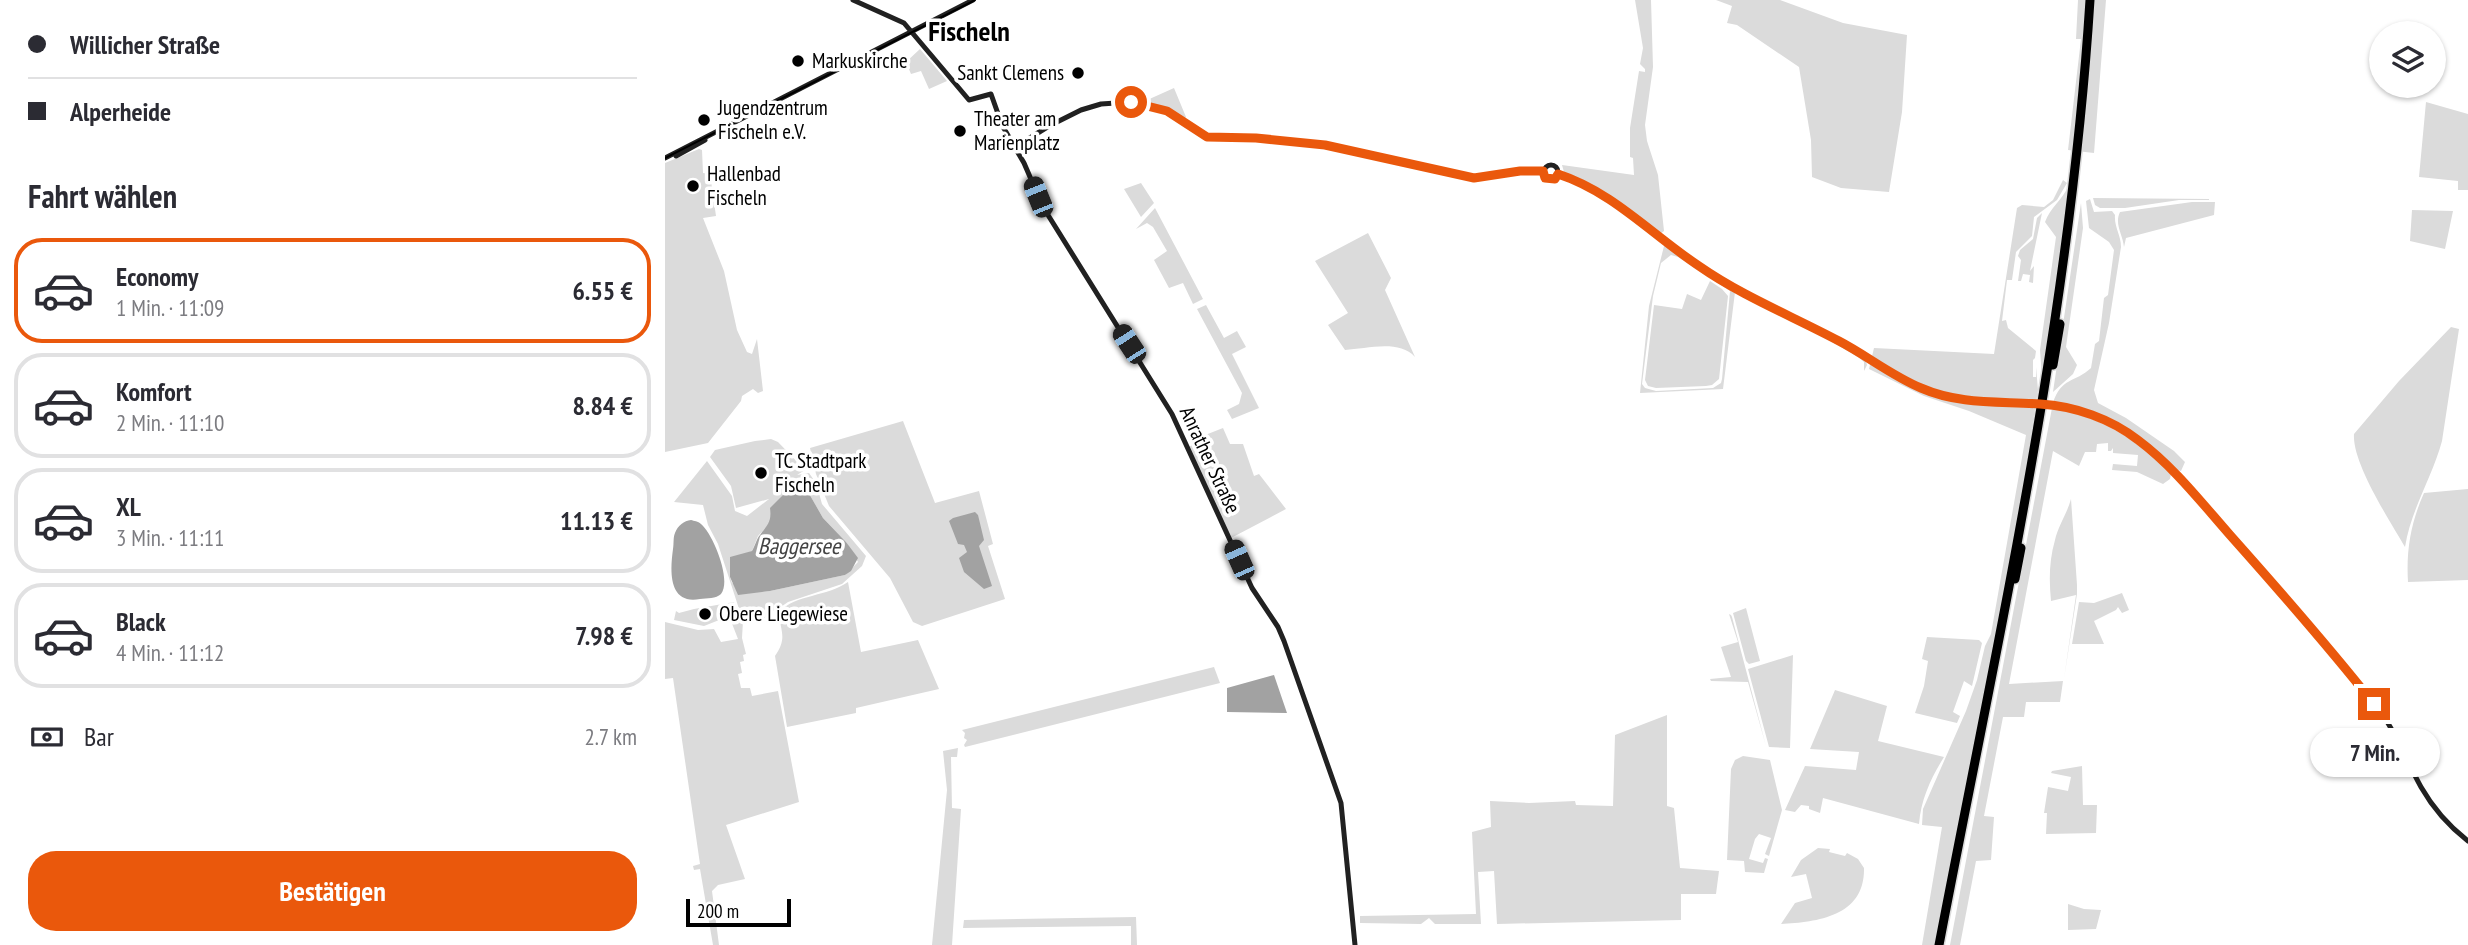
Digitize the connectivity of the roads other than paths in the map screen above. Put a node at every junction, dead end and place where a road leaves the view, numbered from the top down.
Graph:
1 (852, 0) edge
2 (973, 0) edge
3 (2090, 0) edge
4 (2097, 0) edge
5 (911, 32) junction
6 (1015, 147) junction
7 (665, 158) edge
8 (1543, 171) junction
9 (1558, 174) junction
10 (2468, 841) edge
11 (1355, 945) edge
12 (1939, 945) edge
13 (1945, 945) edge

1 - 5 street
2 - 5 street
3 - 12 highway
4 - 13 highway
5 - 6 street, Anrather Straße
5 - 7 street
6 - 8 street
6 - 11 street, Anrather Straße
8 - 9 street
8 - 9 street
9 - 10 street, bridge

